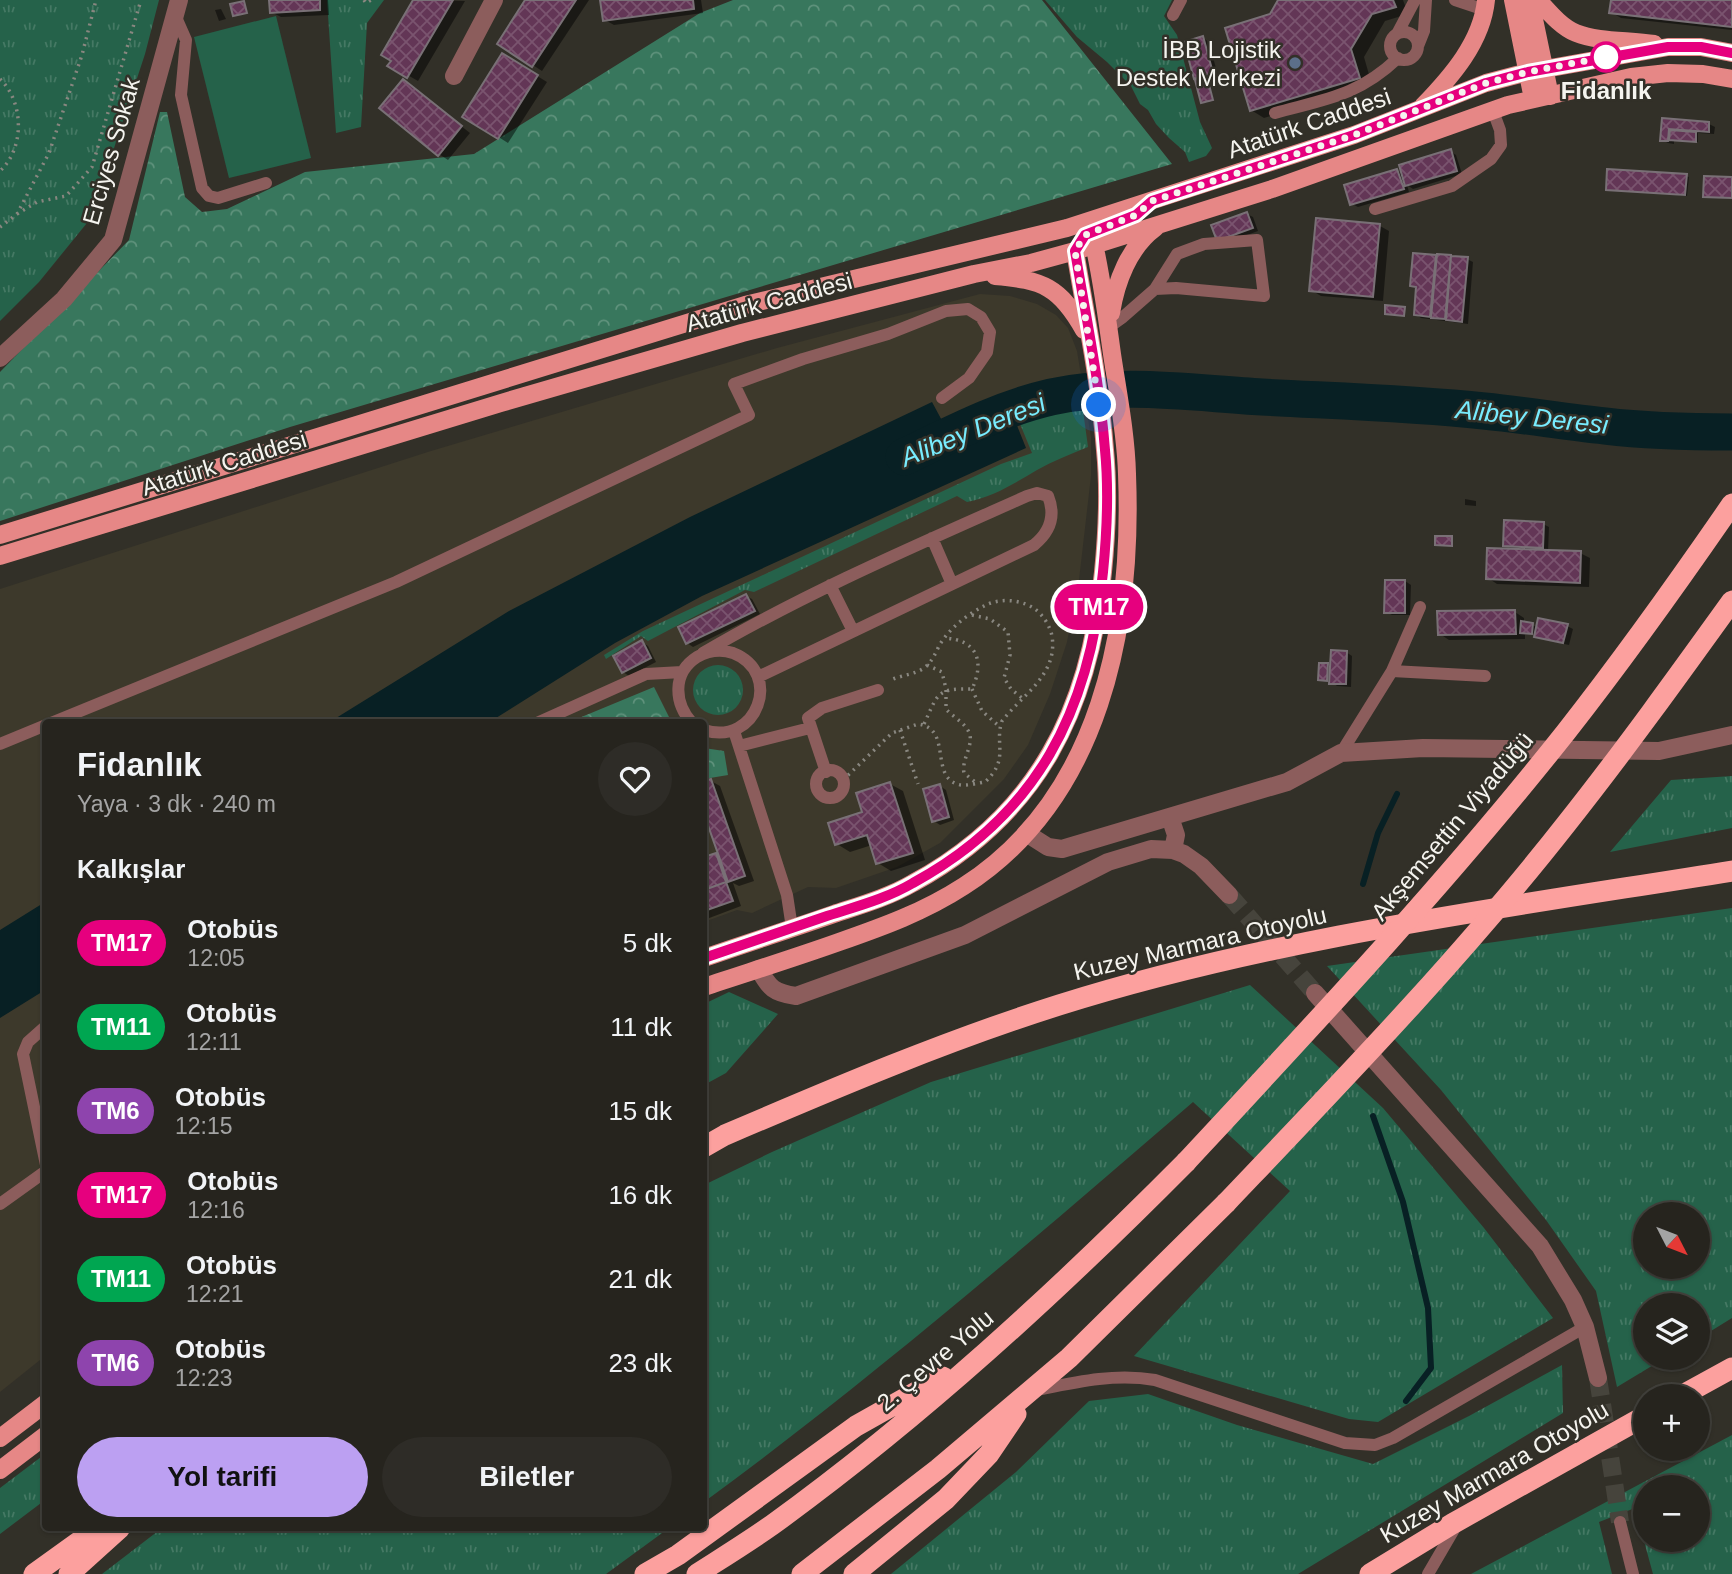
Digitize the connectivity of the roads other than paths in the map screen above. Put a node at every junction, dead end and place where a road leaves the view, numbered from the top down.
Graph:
1 (494, 0) edge
2 (1181, 0) edge
3 (1415, 0) edge
4 (1426, 0) edge
5 (1455, 0) edge
6 (1513, 0) edge
7 (1530, 0) edge
8 (1538, 0) edge
9 (1486, 5) edge
10 (177, 7) edge
11 (1173, 15) dead end
12 (1397, 34) junction
13 (1418, 46) junction
14 (1668, 47) junction
15 (1732, 53) edge
16 (1398, 58) junction
17 (1536, 70) junction
18 (454, 76) dead end
19 (1732, 79) edge
20 (1541, 97) junction
21 (1418, 111) junction
22 (1493, 111) junction
23 (1275, 113) dead end
24 (266, 184) dead end
25 (1152, 201) junction
26 (1375, 209) dead end
27 (1161, 224) junction
28 (1068, 228) junction
29 (1090, 240) junction
30 (1075, 251) junction
31 (974, 274) junction
32 (1155, 289) junction
33 (1108, 327) junction
34 (1090, 340) junction
35 (0, 358) edge
36 (942, 398) dead end
37 (1732, 504) edge
38 (0, 535) edge
39 (933, 538) junction
40 (0, 556) edge
41 (952, 584) junction
42 (830, 585) junction
43 (1732, 601) edge
44 (1420, 607) dead end
45 (853, 631) junction
46 (703, 653) junction
47 (1392, 671) junction
48 (682, 672) junction
49 (758, 677) junction
50 (1485, 677) dead end
51 (878, 690) road end
52 (61, 719) edge
53 (546, 719) edge
54 (689, 719) edge
55 (42, 727) edge
56 (810, 728) junction
57 (734, 730) junction
58 (707, 731) edge
59 (1732, 735) edge
60 (0, 744) edge
61 (739, 746) junction
62 (1341, 753) junction
63 (826, 772) junction
64 (1170, 817) junction
65 (1026, 833) junction
66 (1173, 850) junction
67 (1732, 871) edge
68 (1229, 895) tunnel mouth
69 (792, 928) junction
70 (750, 942) junction
71 (801, 955) junction
72 (707, 957) edge
73 (759, 969) junction
74 (707, 986) edge
75 (1315, 993) tunnel mouth
76 (42, 1030) edge
77 (42, 1103) edge
78 (33, 1109) junction
79 (707, 1144) edge
80 (42, 1148) edge
81 (1186, 1162) joint
82 (42, 1174) edge
83 (0, 1204) edge
84 (1585, 1327) junction
85 (985, 1354) junction
86 (1732, 1368) edge
87 (1598, 1378) tunnel mouth
88 (1703, 1384) edge
89 (1031, 1391) junction
90 (42, 1406) edge
91 (1633, 1423) edge
92 (0, 1438) edge
93 (42, 1438) edge
94 (0, 1470) edge
95 (1460, 1520) junction
96 (1620, 1522) tunnel mouth
97 (94, 1531) edge
98 (117, 1531) edge
99 (34, 1574) edge
100 (69, 1574) edge
101 (645, 1574) edge
102 (697, 1574) edge
103 (802, 1574) edge
104 (854, 1574) edge
105 (1370, 1574) edge
106 (1428, 1574) edge
107 (1633, 1574) edge

1 - 18 street
2 - 11 lane
3 - 12 lane
4 - 13 lane
5 - 9 lane
6 - 17 main road
7 - 17 main road
8 - 14 main road
9 - 21 main road
10 - 24 lane
10 - 35 street, Erciyes Sokak
12 - 13 lane
12 - 16 lane
13 - 16 lane
14 - 15 main road
14 - 17 main road, Atatürk Caddesi
16 - 23 lane
17 - 20 main road
17 - 21 main road, Atatürk Caddesi
19 - 20 main road, Atatürk Caddesi
20 - 22 main road, Atatürk Caddesi
21 - 25 main road, Atatürk Caddesi
22 - 26 lane
22 - 27 main road, Atatürk Caddesi
25 - 28 main road, Atatürk Caddesi
25 - 29 main road
27 - 29 main road, Atatürk Caddesi
27 - 33 main road
28 - 29 main road
28 - 38 main road, Atatürk Caddesi
29 - 30 main road, Atatürk Caddesi
29 - 33 main road
30 - 31 main road, Atatürk Caddesi
30 - 34 main road
31 - 34 main road
31 - 40 main road, Atatürk Caddesi
32 - 32 lane
32 - 33 lane
33 - 65 main road
34 - 69 main road
36 - 52 lane
37 - 81 highway, Akşemsettin Viyadüğü, bridge
39 - 41 lane
39 - 41 lane
39 - 42 lane
41 - 45 lane
42 - 45 lane
42 - 46 lane
43 - 89 highway, bridge
44 - 47 lane
45 - 49 lane
46 - 48 lane
46 - 49 lane
47 - 50 lane
47 - 62 lane
48 - 53 lane
48 - 54 lane
49 - 57 lane
51 - 56 lane
55 - 60 lane
56 - 61 lane
56 - 63 lane
57 - 58 lane
57 - 61 lane
59 - 62 street
61 - 69 lane
62 - 64 street
63 - 63 lane
64 - 65 street
64 - 66 street
65 - 71 main road
66 - 68 street
66 - 73 street
67 - 79 highway, Kuzey Marmara Otoyolu
69 - 70 main road
69 - 71 main road
70 - 72 main road
70 - 73 main road
71 - 73 main road
73 - 74 main road
75 - 84 street
76 - 78 lane
77 - 78 lane
78 - 80 lane
81 - 85 highway, 2. Çevre Yolu
82 - 83 lane
84 - 87 street
84 - 89 lane
85 - 101 highway
85 - 102 highway, 2. Çevre Yolu
86 - 88 highway
89 - 103 highway
89 - 104 highway
90 - 92 main road
91 - 95 highway, Kuzey Marmara Otoyolu
93 - 94 main road
95 - 105 highway, Kuzey Marmara Otoyolu
95 - 106 lane
96 - 107 lane
97 - 99 highway
98 - 100 highway

